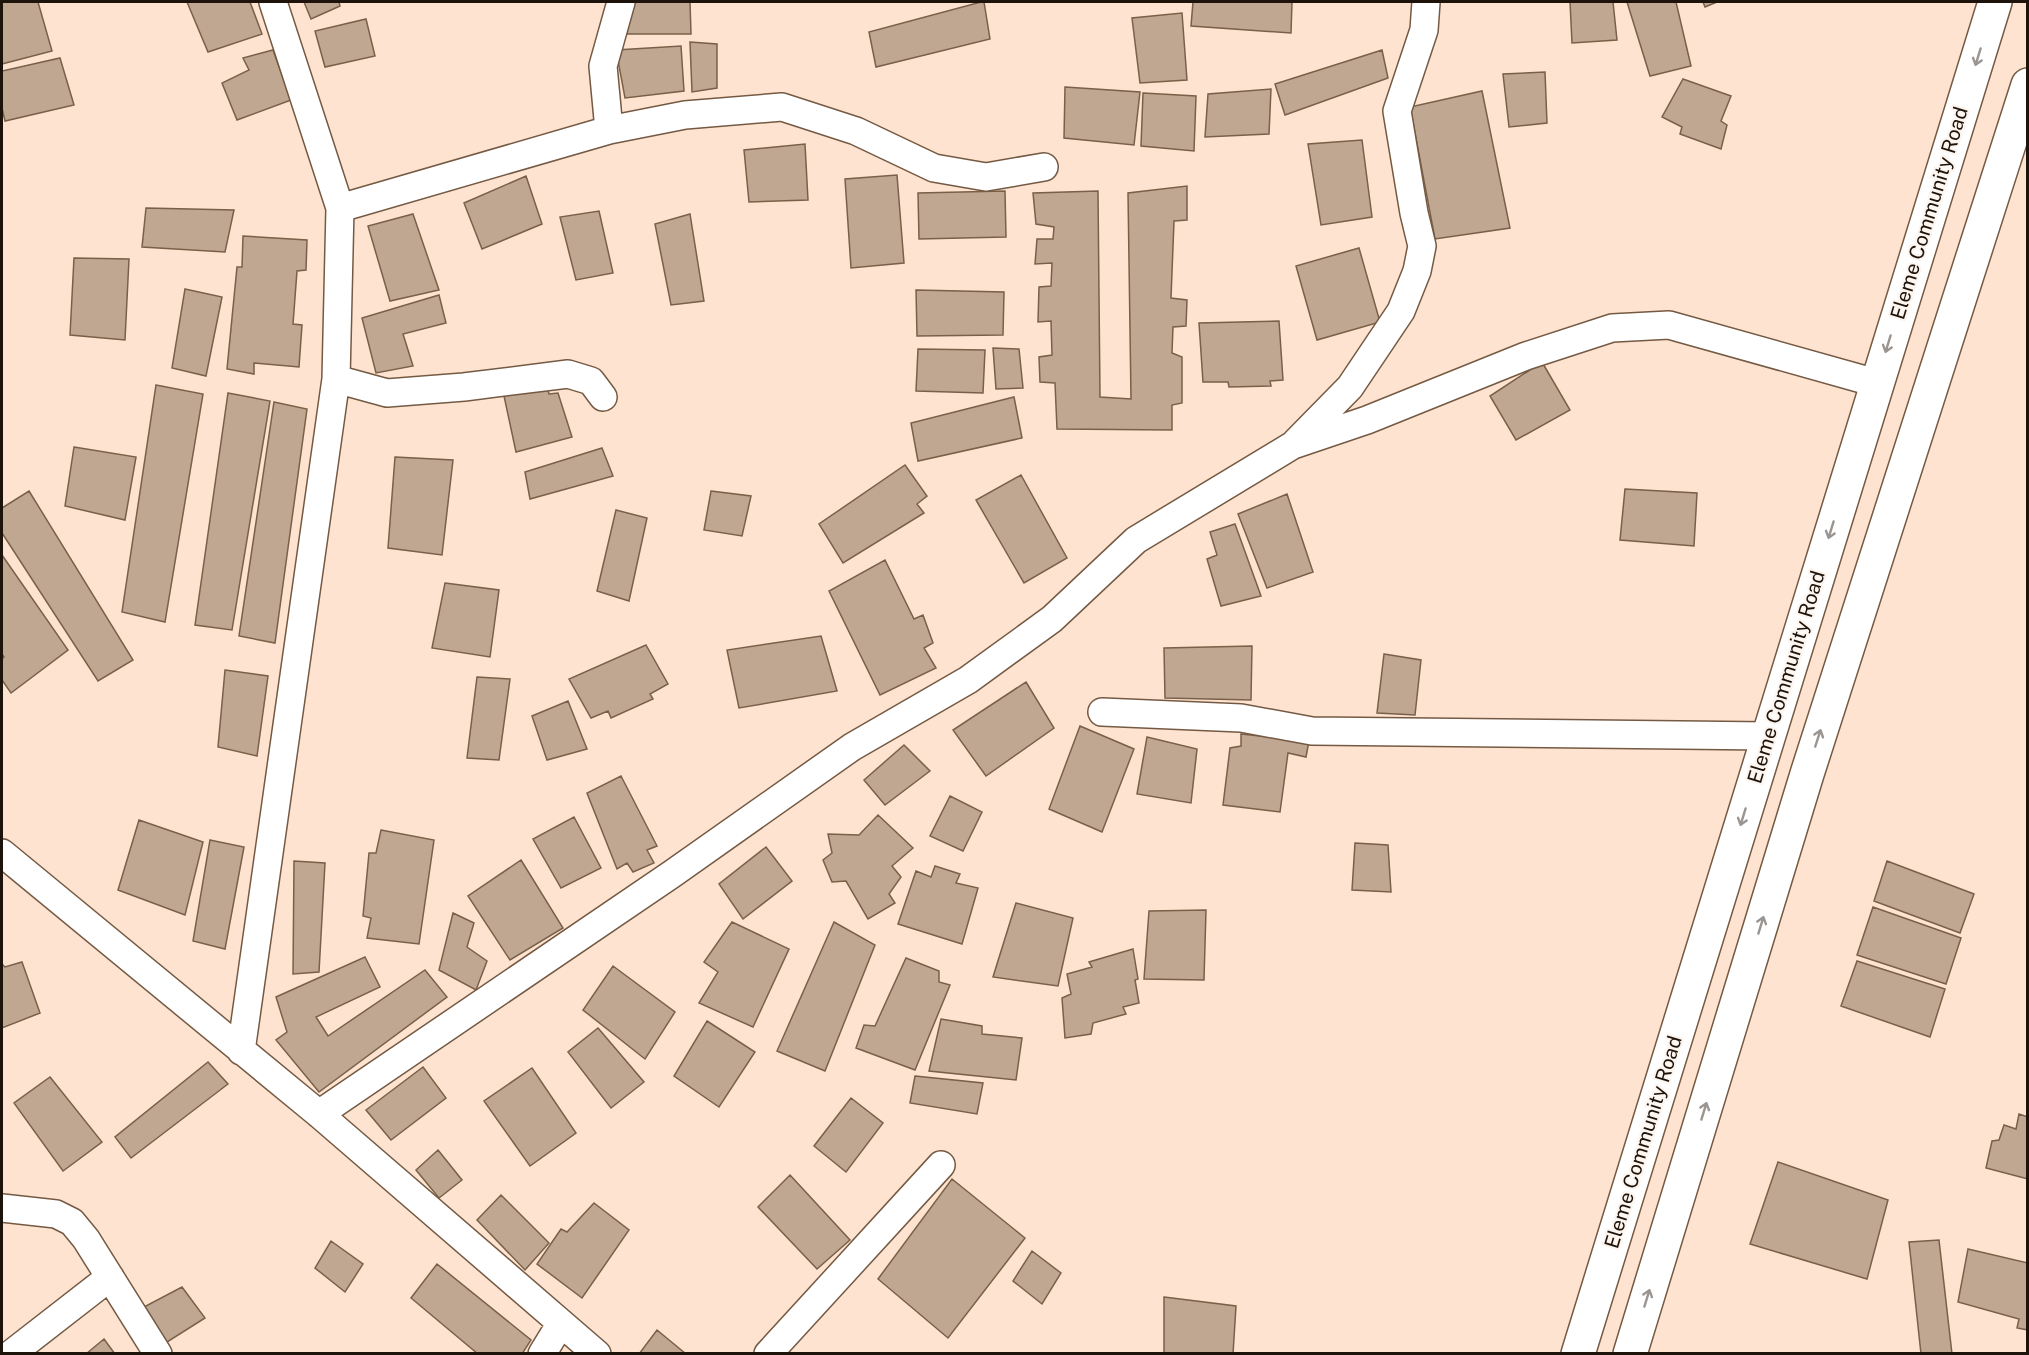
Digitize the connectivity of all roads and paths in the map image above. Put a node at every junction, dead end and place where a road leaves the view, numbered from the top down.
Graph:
1 (273, 2) edge
2 (621, 2) edge
3 (1426, 2) edge
4 (1995, 2) edge
5 (2028, 85) edge
6 (609, 130) junction
7 (1044, 167) dead end
8 (339, 208) junction
9 (336, 379) junction
10 (1876, 383) junction
11 (603, 397) dead end
12 (1293, 445) junction
13 (1102, 712) dead end
14 (1768, 736) junction
15 (2, 854) edge
16 (241, 1051) junction
17 (320, 1114) junction
18 (941, 1165) dead end
19 (2, 1208) edge
20 (110, 1277) junction
21 (561, 1323) junction
22 (11, 1353) edge
23 (158, 1353) edge
24 (542, 1353) edge
25 (597, 1353) edge
26 (768, 1353) edge
27 (1578, 1353) edge
28 (1630, 1353) edge

1 - 8 street
2 - 6 street
3 - 12 street
4 -> 10 main road, Eleme Community Road
28 -> 5 main road
6 - 7 street
6 - 8 street
8 - 9 street
9 - 11 street
9 - 16 street
10 - 12 street
10 -> 14 main road, Eleme Community Road
12 - 17 street
13 - 14 street
14 -> 27 main road, Eleme Community Road
15 - 16 street
16 - 17 street
17 - 21 street
18 - 26 street
19 - 20 street
20 - 22 street
20 - 23 street
21 - 24 street
21 - 25 street

